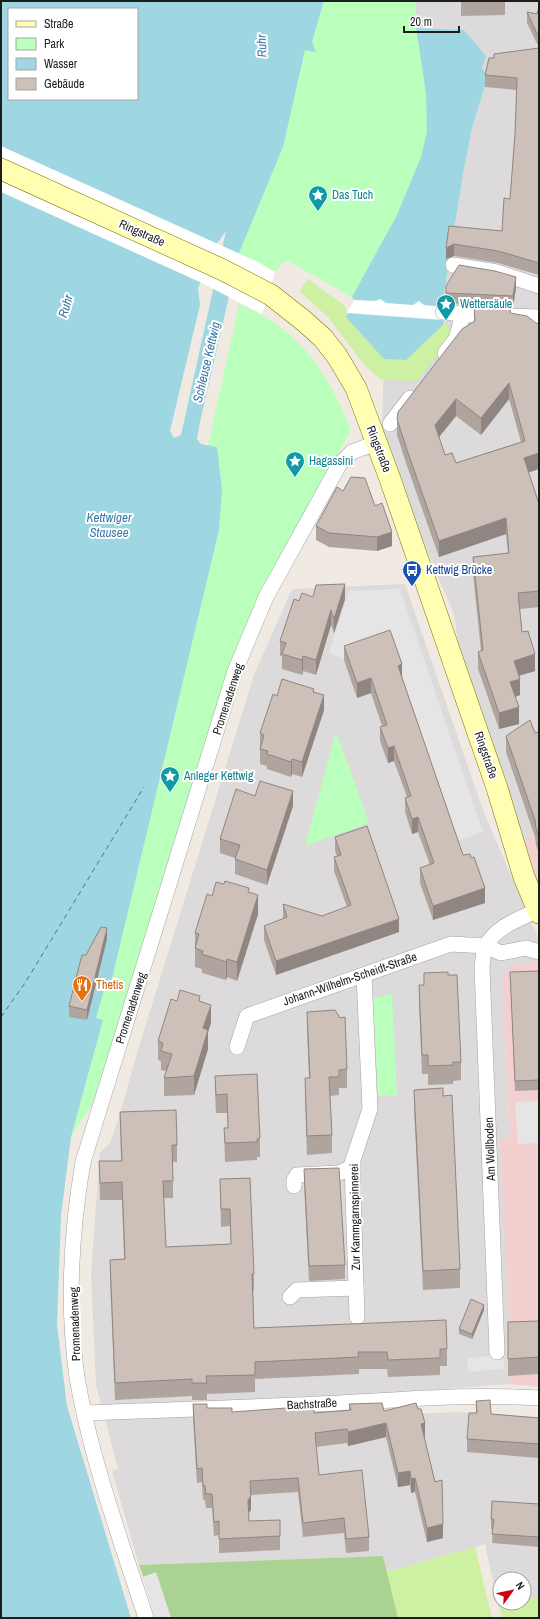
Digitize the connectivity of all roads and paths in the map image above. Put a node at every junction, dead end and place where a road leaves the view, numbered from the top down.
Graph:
1 (1, 169) edge
2 (453, 265) dead end
3 (539, 286) edge
4 (443, 312) dead end
5 (463, 314) junction
6 (539, 317) edge
7 (438, 362) edge
8 (420, 385) edge
9 (390, 424) dead end
10 (376, 442) junction
11 (538, 912) edge
12 (486, 946) junction
13 (539, 952) edge
14 (364, 975) junction
15 (237, 1047) dead end
16 (352, 1167) junction
17 (294, 1186) dead end
18 (356, 1288) junction
19 (290, 1297) dead end
20 (357, 1317) dead end
21 (497, 1352) dead end
22 (539, 1398) edge
23 (84, 1413) junction
24 (146, 1618) edge

1 - 10 main road, Ringstraße
2 - 3 street
4 - 5 street
5 - 6 street
5 - 7 street
8 - 9 street
10 - 11 main road, Ringstraße
10 - 23 street, Promenadenweg
11 - 12 street
12 - 13 street, Johann-Wilhelm-Scheidt-Straße
12 - 14 street, Johann-Wilhelm-Scheidt-Straße
12 - 21 street, Am Wollboden
14 - 15 street, Johann-Wilhelm-Scheidt-Straße
14 - 16 street, Zur Kammgarnspinnerei
16 - 17 street
16 - 18 street, Zur Kammgarnspinnerei
18 - 19 street
18 - 20 street, Zur Kammgarnspinnerei
22 - 23 street, Bachstraße
23 - 24 street, Promenadenweg

